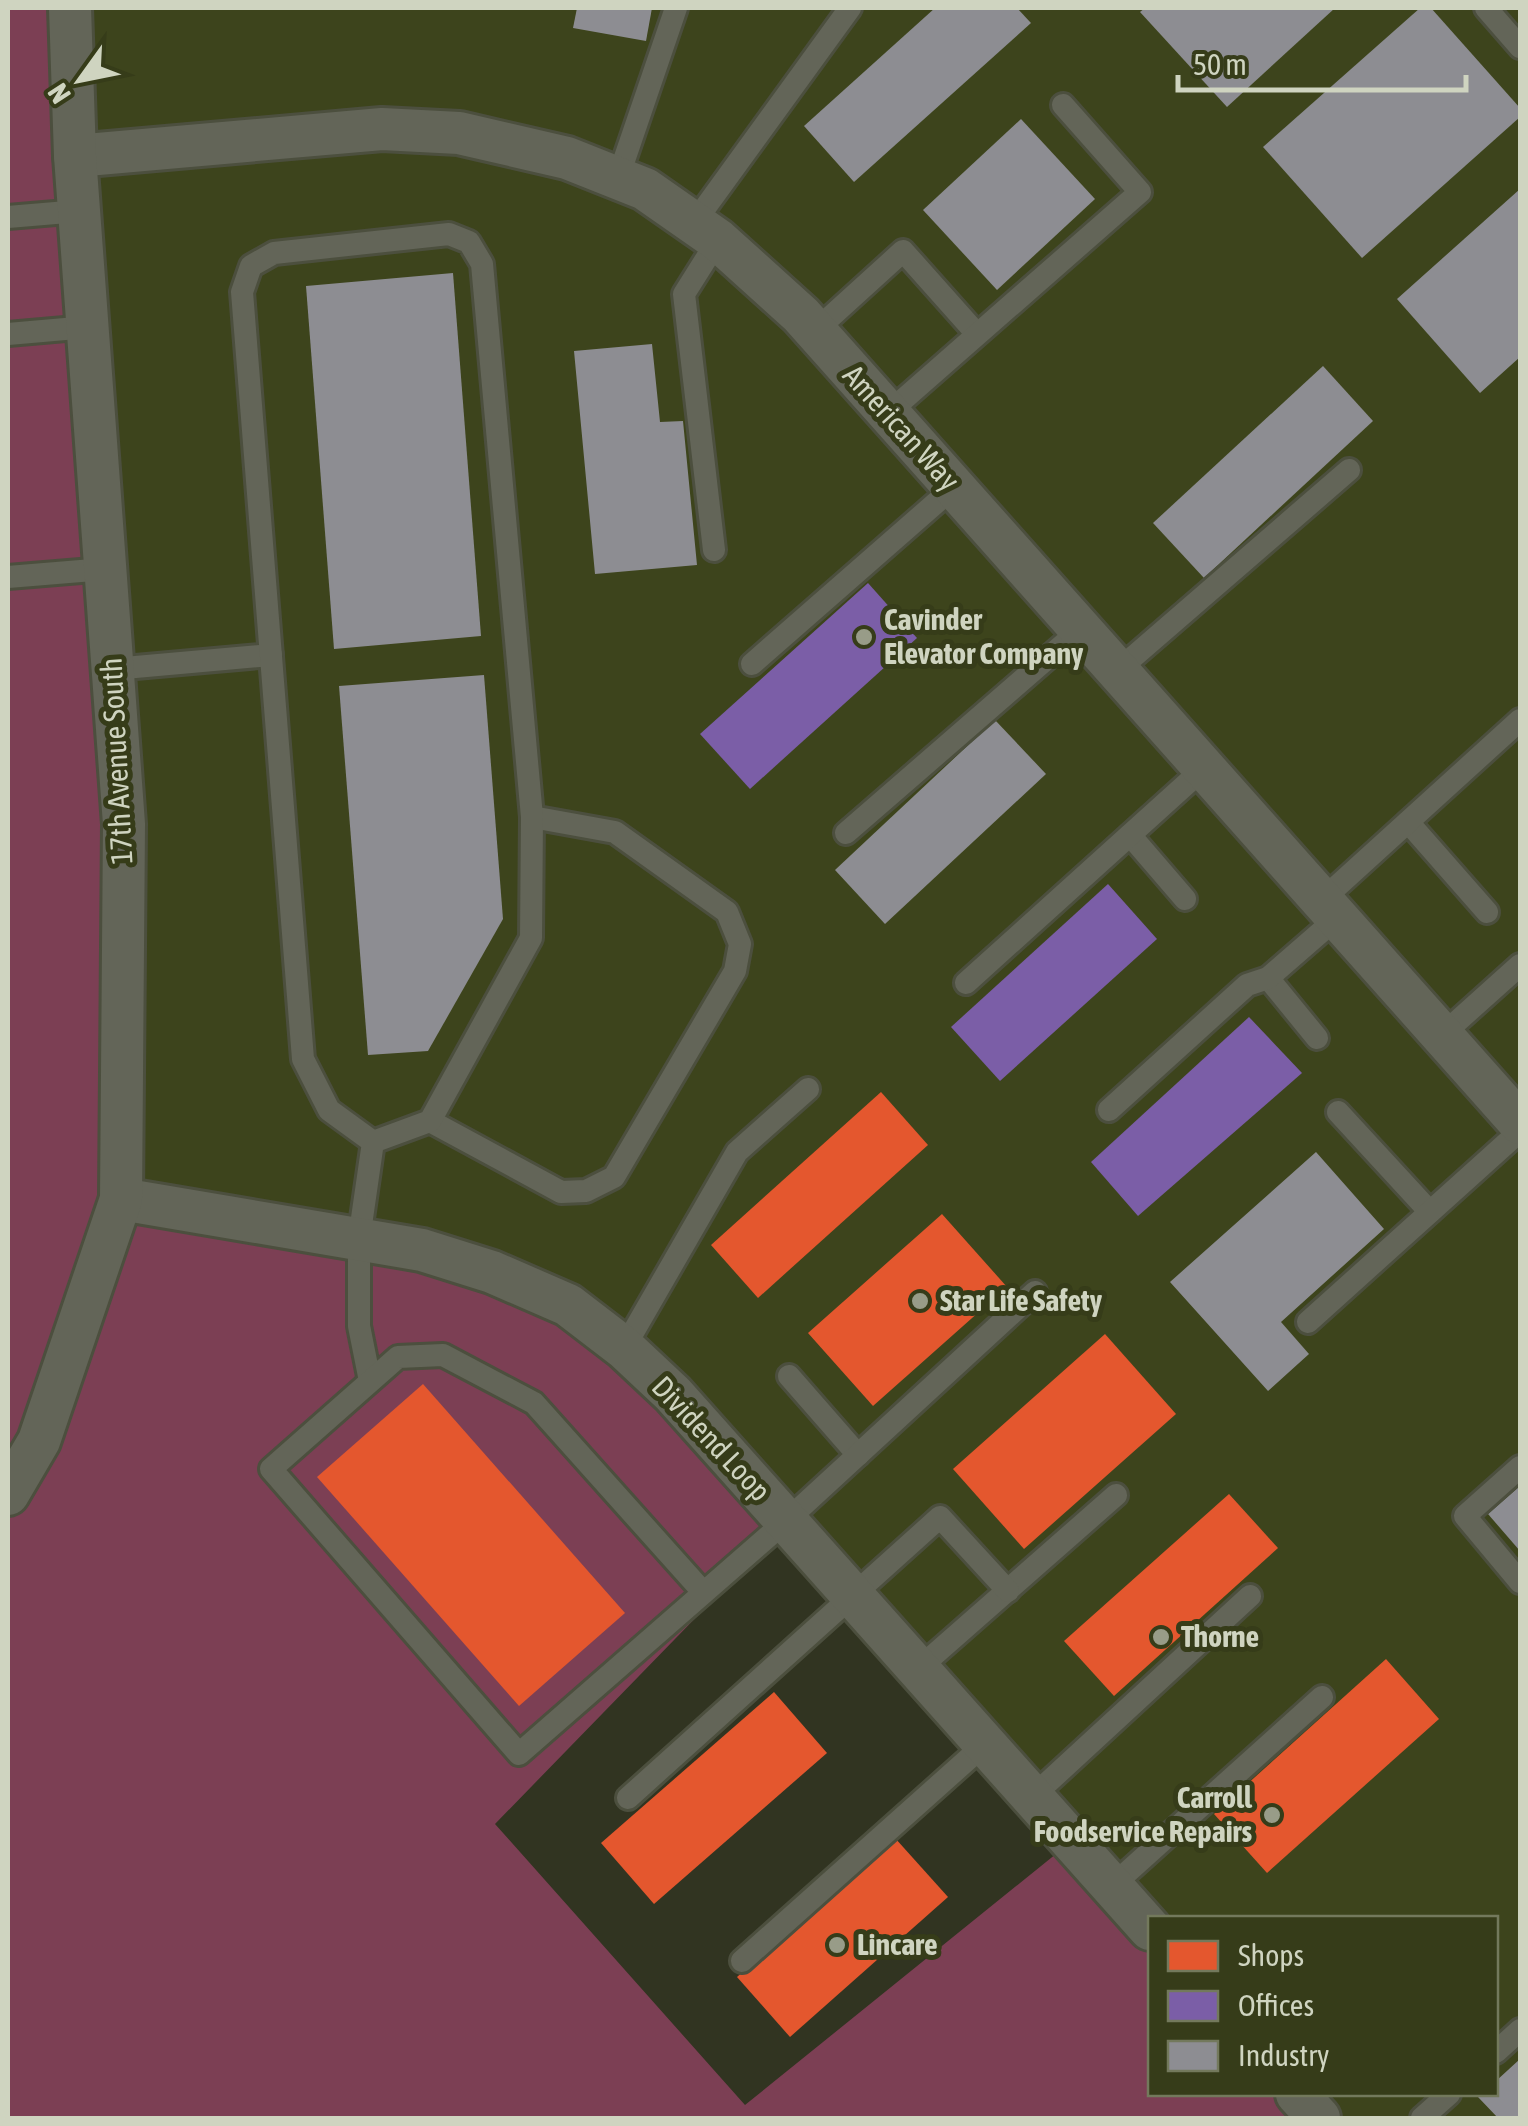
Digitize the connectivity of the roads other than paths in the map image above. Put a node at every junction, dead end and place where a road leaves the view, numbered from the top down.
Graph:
1 (70, 8) edge
2 (676, 8) edge
3 (850, 8) edge
4 (1486, 8) edge
5 (1520, 47) edge
6 (1063, 106) dead end
7 (75, 156) junction
8 (618, 178) junction
9 (79, 211) junction
10 (8, 217) edge
11 (706, 232) junction
12 (88, 327) junction
13 (815, 331) junction
14 (976, 333) junction
15 (8, 334) edge
16 (888, 412) junction
17 (1348, 470) dead end
18 (954, 488) junction
19 (714, 550) dead end
20 (105, 569) junction
21 (8, 578) edge
22 (1081, 629) junction
23 (271, 655) junction
24 (752, 664) dead end
25 (113, 670) junction
26 (1118, 671) junction
27 (1520, 720) edge
28 (1204, 768) junction
29 (532, 816) junction
30 (1408, 822) junction
31 (846, 833) dead end
32 (1130, 835) junction
33 (1186, 899) dead end
34 (1330, 909) junction
35 (1487, 912) dead end
36 (1520, 965) edge
37 (1268, 978) junction
38 (966, 983) dead end
39 (1442, 1036) junction
40 (1318, 1038) dead end
41 (808, 1088) dead end
42 (1110, 1110) dead end
43 (1338, 1112) dead end
44 (430, 1121) junction
45 (1520, 1127) edge
46 (372, 1142) junction
47 (121, 1199) junction
48 (1430, 1212) junction
49 (359, 1239) junction
50 (1036, 1292) dead end
51 (1308, 1322) dead end
52 (624, 1348) junction
53 (788, 1376) dead end
54 (370, 1381) junction
55 (858, 1454) junction
56 (1520, 1467) edge
57 (8, 1494) edge
58 (1116, 1495) dead end
59 (786, 1520) junction
60 (1520, 1582) edge
61 (1008, 1590) junction
62 (703, 1592) junction
63 (853, 1596) junction
64 (1250, 1596) dead end
65 (918, 1669) junction
66 (1322, 1697) dead end
67 (985, 1744) junction
68 (1032, 1797) junction
69 (628, 1798) dead end
70 (1112, 1886) junction
71 (1148, 1927) edge
72 (742, 1961) dead end
73 (1520, 2030) edge
74 (1498, 2050) edge
75 (1299, 2096) edge
76 (1448, 2096) edge
77 (1320, 2118) edge
78 (1422, 2118) edge

1 - 7 street, 17th Avenue South
2 - 8 lane
3 - 11 lane
4 - 5 lane
6 - 14 lane
7 - 8 street, American Way
7 - 9 street, 17th Avenue South
8 - 11 street, American Way
9 - 10 lane
9 - 12 street, 17th Avenue South
11 - 13 street, American Way
11 - 19 lane
12 - 15 lane
12 - 20 street, 17th Avenue South
13 - 14 lane
13 - 16 street, American Way
14 - 16 lane
16 - 18 street, American Way
17 - 26 lane
18 - 22 street, American Way
18 - 24 lane
20 - 21 lane
20 - 25 street, 17th Avenue South
22 - 26 street, American Way
22 - 31 lane
23 - 25 lane
23 - 29 lane
23 - 46 lane
25 - 47 street, 17th Avenue South
26 - 28 street, American Way
27 - 30 lane
28 - 32 lane
28 - 34 street, American Way
29 - 44 lane
29 - 44 lane
30 - 34 lane
30 - 35 lane
32 - 33 lane
32 - 38 lane
34 - 37 lane
34 - 39 street, American Way
36 - 39 lane
37 - 40 lane
37 - 42 lane
39 - 45 street, American Way
41 - 52 lane
43 - 48 lane
44 - 46 lane
45 - 48 lane
46 - 49 lane
47 - 49 street, Dividend Loop
47 - 57 street, 17th Avenue South
48 - 51 lane
49 - 52 street, Dividend Loop
49 - 54 lane
50 - 55 lane
52 - 59 street, Dividend Loop
53 - 55 lane
54 - 62 lane
54 - 62 lane
55 - 59 lane
56 - 60 lane
58 - 61 lane
59 - 62 lane
59 - 63 street, Dividend Loop
61 - 63 lane
61 - 65 lane
63 - 65 street, Dividend Loop
63 - 69 lane
64 - 68 lane
65 - 67 street, Dividend Loop
66 - 70 lane
67 - 68 street, Dividend Loop
67 - 72 lane
68 - 70 street, Dividend Loop
70 - 71 street, Dividend Loop
73 - 74 lane
75 - 77 street
76 - 78 lane

